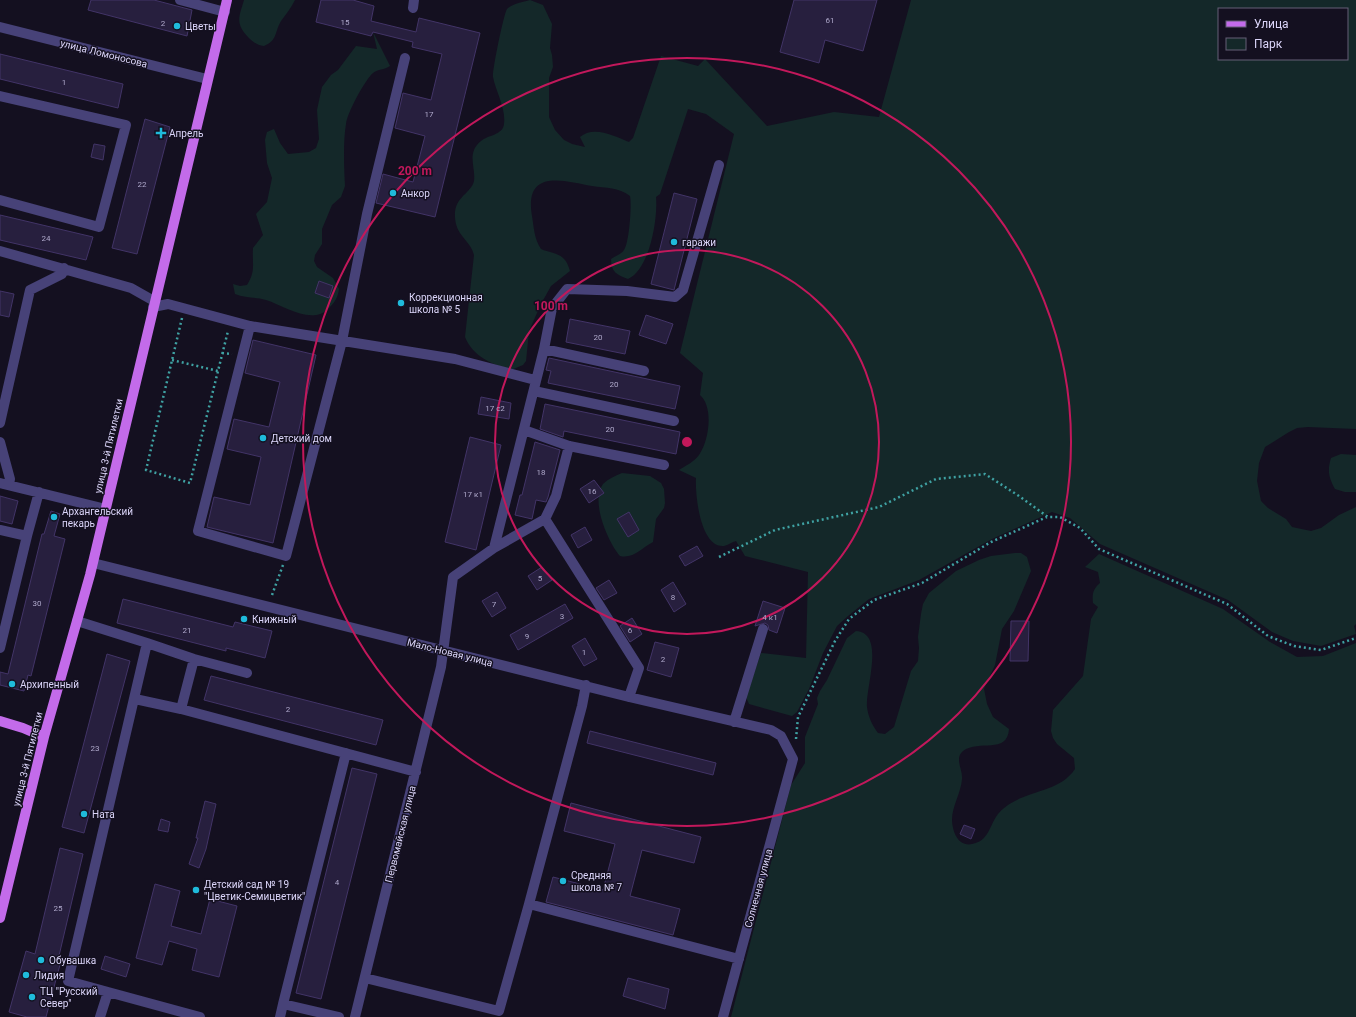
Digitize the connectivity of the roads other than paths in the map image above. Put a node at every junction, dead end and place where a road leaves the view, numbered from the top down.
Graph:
1 (180, 0) edge
2 (227, 0) edge
3 (225, 12) junction
4 (0, 27) edge
5 (405, 58) dead end
6 (207, 80) junction
7 (0, 96) edge
8 (719, 165) dead end
9 (0, 200) edge
10 (0, 251) edge
11 (64, 268) junction
12 (154, 304) junction
13 (250, 326) junction
14 (342, 341) junction
15 (544, 349) junction
16 (644, 371) dead end
17 (535, 380) junction
18 (534, 391) junction
19 (674, 421) dead end
20 (0, 423) edge
21 (524, 430) junction
22 (0, 442) edge
23 (569, 446) junction
24 (664, 464) dead end
25 (5, 484) edge
26 (39, 492) junction
27 (106, 509) junction
28 (545, 519) junction
29 (0, 530) edge
30 (27, 536) junction
31 (494, 548) junction
32 (93, 563) junction
33 (77, 621) junction
34 (763, 629) dead end
35 (147, 643) junction
36 (0, 648) edge
37 (444, 650) junction
38 (194, 660) junction
39 (247, 673) dead end
40 (586, 685) junction
41 (629, 697) junction
42 (134, 699) junction
43 (181, 709) junction
44 (0, 721) edge
45 (734, 722) junction
46 (44, 737) junction
47 (346, 753) junction
48 (793, 759) joint
49 (416, 772) junction
50 (529, 904) junction
51 (0, 918) edge
52 (738, 959) junction
53 (364, 978) junction
54 (108, 992) junction
55 (283, 1004) junction
56 (100, 1017) edge
57 (200, 1017) edge
58 (280, 1017) edge
59 (339, 1017) edge
60 (355, 1017) edge
61 (723, 1017) edge

1 - 3 street
2 - 3 main road, улица 3-й Пятилетки
3 - 6 main road, улица 3-й Пятилетки
4 - 6 street, улица Ломоносова
5 - 14 street
6 - 12 main road, улица 3-й Пятилетки
7 - 9 street
8 - 15 street
10 - 11 street
11 - 12 street
11 - 20 street
12 - 13 street
12 - 27 main road, улица 3-й Пятилетки
13 - 14 street
13 - 14 street
14 - 17 street
15 - 16 street
15 - 17 street
17 - 18 street
18 - 19 street
18 - 21 street
21 - 23 street
21 - 31 street
22 - 25 street
23 - 24 street
23 - 28 street
25 - 26 street
26 - 27 street
26 - 30 street
27 - 32 main road, улица 3-й Пятилетки
28 - 31 street, Первомайская улица
28 - 41 street
29 - 30 street
30 - 36 street
31 - 37 street, Первомайская улица
32 - 33 main road, улица 3-й Пятилетки
32 - 37 street, Мало-Новая улица
33 - 35 street
33 - 46 main road, улица 3-й Пятилетки
34 - 45 street
35 - 38 street
35 - 42 street
37 - 40 street, Мало-Новая улица
37 - 49 street, Первомайская улица
38 - 39 street
38 - 43 street
40 - 41 street, Мало-Новая улица
40 - 50 street
41 - 45 street, Мало-Новая улица
42 - 43 street
42 - 54 street
43 - 47 street
44 - 46 main road
45 - 48 street, Мало-Новая улица
46 - 51 main road, улица 3-й Пятилетки
47 - 49 street
47 - 55 street
48 - 52 street, Солнечная улица
49 - 53 street, Первомайская улица
50 - 52 street
50 - 53 street
52 - 61 street, Солнечная улица
53 - 60 street, Первомайская улица
54 - 56 street
54 - 57 street
55 - 58 street
55 - 59 street

